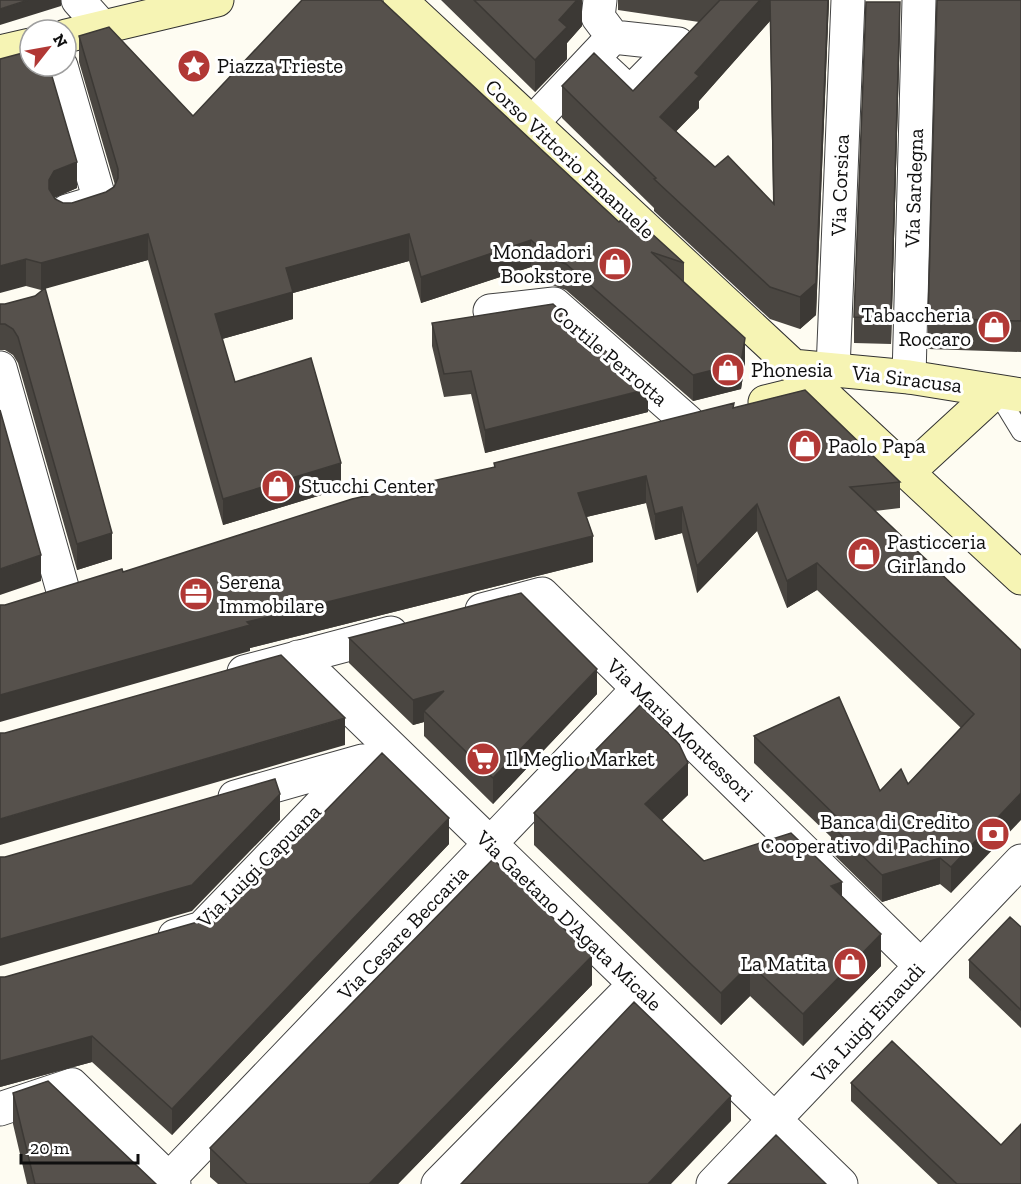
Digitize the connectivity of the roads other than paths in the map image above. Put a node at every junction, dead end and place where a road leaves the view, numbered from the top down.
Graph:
1 (78, 0) edge
2 (217, 0) edge
3 (400, 0) edge
4 (600, 0) edge
5 (848, 4) edge
6 (919, 4) edge
7 (953, 9) edge
8 (86, 32) edge
9 (18, 48) edge
10 (0, 52) edge
11 (64, 78) edge
12 (532, 123) junction
13 (68, 211) edge
14 (490, 311) edge
15 (0, 368) edge
16 (909, 377) junction
17 (825, 380) junction
18 (1008, 393) edge
19 (688, 422) junction
20 (653, 430) edge
21 (1021, 432) edge
22 (909, 471) junction
23 (1021, 578) edge
24 (97, 584) edge
25 (64, 594) junction
26 (32, 603) edge
27 (298, 657) junction
28 (218, 680) edge
29 (638, 689) junction
30 (376, 752) junction
31 (204, 806) edge
32 (489, 843) junction
33 (1021, 861) edge
34 (146, 944) edge
35 (921, 966) junction
36 (634, 984) junction
37 (0, 1109) edge
38 (775, 1120) junction
39 (172, 1181) edge
40 (438, 1184) edge
41 (713, 1184) edge
42 (841, 1184) edge

1 - 8 street
2 - 8 main road
3 - 12 main road, Corso Vittorio Emanuele
4 - 12 street
5 - 6 street
5 - 17 street, Via Corsica
6 - 7 street
6 - 16 street, Via Sardegna
9 - 10 main road
11 - 13 street
12 - 17 main road, Corso Vittorio Emanuele
14 - 19 street, Cortile Perrotta
15 - 25 street
16 - 17 main road, Via Siracusa
16 - 18 main road, Via Siracusa
17 - 19 main road, Via Siracusa
17 - 22 main road, Corso Vittorio Emanuele
18 - 21 lane
18 - 22 main road
19 - 20 main road, Via Siracusa
22 - 23 main road, Corso Vittorio Emanuele
24 - 25 main road
25 - 26 main road
27 - 28 street
27 - 29 street, Via Maria Montessori
27 - 30 street, Via Gaetano D'Agata Micale
29 - 32 street, Via Cesare Beccaria
29 - 35 street, Via Maria Montessori
30 - 31 street
30 - 32 street, Via Gaetano D'Agata Micale
30 - 34 street, Via Luigi Capuana
32 - 36 street, Via Gaetano D'Agata Micale
32 - 39 street, Via Cesare Beccaria
33 - 35 street, Via Luigi Einaudi
35 - 38 street, Via Luigi Einaudi
36 - 38 street, Via Gaetano D'Agata Micale
36 - 40 street
37 - 39 street
38 - 41 street, Via Luigi Einaudi
38 - 42 street, Via Gaetano D'Agata Micale

